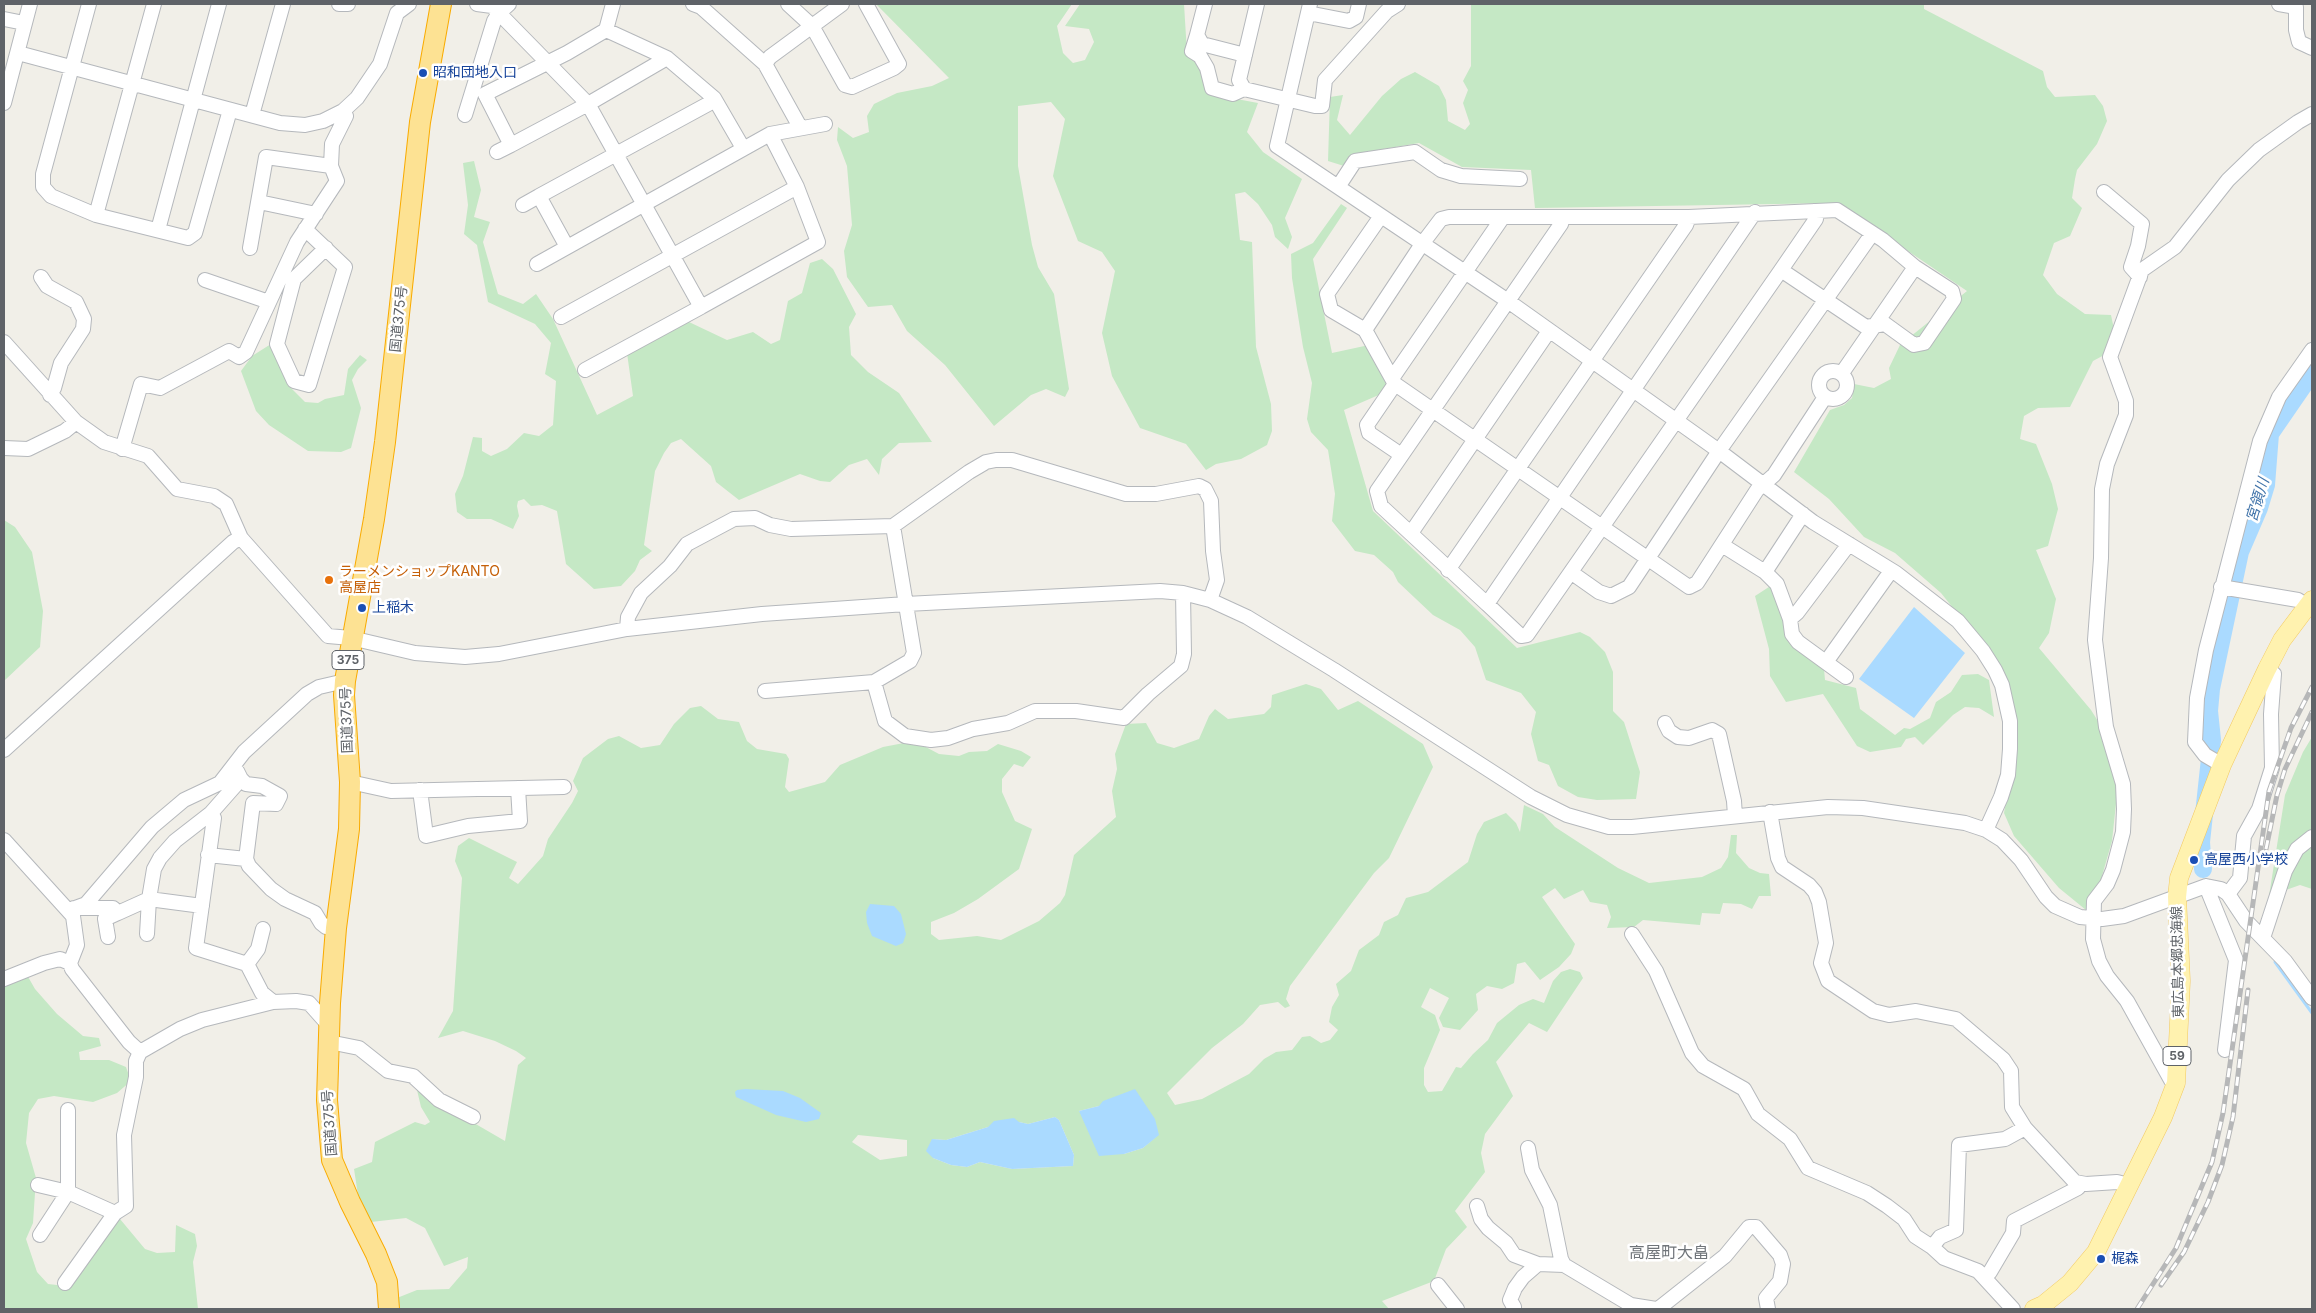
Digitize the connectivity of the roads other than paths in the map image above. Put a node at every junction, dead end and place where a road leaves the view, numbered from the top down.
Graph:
1 (30, 4) edge
2 (89, 4) edge
3 (154, 4) edge
4 (219, 4) edge
5 (283, 4) edge
6 (339, 4) edge
7 (348, 4) edge
8 (409, 4) edge
9 (441, 4) edge
10 (478, 4) edge
11 (613, 4) edge
12 (693, 4) edge
13 (788, 4) edge
14 (842, 4) edge
15 (866, 4) edge
16 (1205, 4) edge
17 (1257, 4) edge
18 (1359, 4) edge
19 (1398, 4) edge
20 (2279, 4) edge
21 (504, 8) edge
22 (1309, 8) edge
23 (4, 19) edge
24 (24, 23) junction
25 (812, 26) junction
26 (606, 30) junction
27 (1197, 35) junction
28 (2312, 48) edge
29 (18, 52) junction
30 (1245, 55) junction
31 (667, 58) junction
32 (548, 61) junction
33 (765, 64) junction
34 (72, 67) junction
35 (132, 82) junction
36 (1244, 89) junction
37 (714, 98) junction
38 (192, 100) junction
39 (1288, 100) junction
40 (4, 103) edge
41 (588, 104) junction
42 (230, 110) junction
43 (343, 111) junction
44 (2312, 114) edge
45 (252, 115) junction
46 (465, 115) dead end
47 (825, 124) dead end
48 (800, 127) junction
49 (770, 134) junction
50 (511, 145) junction
51 (743, 148) junction
52 (497, 152) dead end
53 (615, 155) junction
54 (331, 166) junction
55 (1520, 179) dead end
56 (797, 187) junction
57 (1338, 187) junction
58 (2104, 192) dead end
59 (539, 196) junction
60 (259, 202) junction
61 (644, 203) junction
62 (522, 205) dead end
63 (1815, 211) junction
64 (1755, 212) junction
65 (316, 214) junction
66 (96, 215) junction
67 (1381, 216) junction
68 (1503, 217) junction
69 (1562, 217) junction
70 (1689, 217) junction
71 (306, 229) junction
72 (158, 230) junction
73 (1872, 234) junction
74 (1422, 244) junction
75 (567, 247) junction
76 (250, 248) dead end
77 (326, 248) junction
78 (672, 256) junction
79 (537, 264) dead end
80 (1915, 267) junction
81 (1781, 270) junction
82 (1466, 273) junction
83 (41, 277) dead end
84 (2140, 277) junction
85 (205, 280) dead end
86 (1826, 300) junction
87 (1508, 301) junction
88 (269, 302) junction
89 (701, 307) junction
90 (562, 317) dead end
91 (1874, 326) junction
92 (1365, 330) junction
93 (1549, 331) junction
94 (4, 342) edge
95 (2312, 350) edge
96 (1592, 360) junction
97 (585, 370) dead end
98 (1842, 373) junction
99 (1394, 380) junction
100 (1634, 390) junction
101 (50, 395) junction
102 (1825, 397) junction
103 (1432, 409) junction
104 (1676, 420) junction
105 (76, 422) junction
106 (1475, 439) junction
107 (4, 448) edge
108 (122, 449) junction
109 (1719, 451) junction
110 (1400, 454) junction
111 (1517, 469) junction
112 (1764, 483) junction
113 (1559, 499) junction
114 (1804, 514) junction
115 (893, 526) junction
116 (1603, 528) junction
117 (1411, 533) junction
118 (241, 538) junction
119 (1849, 544) junction
120 (1722, 545) junction
121 (1647, 560) junction
122 (1448, 570) junction
123 (1891, 571) junction
124 (1765, 572) junction
125 (1572, 573) junction
126 (2228, 589) junction
127 (1183, 593) junction
128 (1210, 600) junction
129 (2310, 603) edge
130 (906, 604) junction
131 (1487, 604) junction
132 (1790, 619) junction
133 (627, 630) junction
134 (351, 638) junction
135 (1826, 662) junction
136 (2267, 668) junction
137 (1846, 677) dead end
138 (345, 681) junction
139 (874, 682) junction
140 (765, 691) dead end
141 (1665, 723) dead end
142 (4, 750) edge
143 (233, 765) junction
144 (2222, 765) junction
145 (241, 778) junction
146 (350, 782) junction
147 (564, 787) dead end
148 (518, 788) junction
149 (420, 790) junction
150 (1770, 812) junction
151 (211, 813) junction
152 (1735, 816) junction
153 (1986, 830) junction
154 (2312, 837) edge
155 (4, 840) edge
156 (208, 855) junction
157 (246, 859) junction
158 (2206, 886) junction
159 (2228, 894) junction
160 (2177, 897) junction
161 (149, 899) junction
162 (202, 906) junction
163 (71, 909) junction
164 (118, 913) junction
165 (2092, 918) junction
166 (336, 928) junction
167 (263, 929) dead end
168 (146, 934) dead end
169 (1632, 934) dead end
170 (108, 937) dead end
171 (2263, 938) junction
172 (70, 963) junction
173 (246, 964) junction
174 (4, 979) edge
175 (2312, 998) edge
176 (273, 1002) junction
177 (330, 1022) junction
178 (329, 1042) junction
179 (2224, 1050) dead end
180 (140, 1052) junction
181 (2176, 1083) junction
182 (68, 1110) dead end
183 (473, 1117) dead end
184 (2025, 1128) junction
185 (1528, 1148) dead end
186 (2079, 1184) junction
187 (38, 1185) dead end
188 (2129, 1185) junction
189 (68, 1192) junction
190 (1477, 1206) dead end
191 (115, 1212) junction
192 (40, 1235) dead end
193 (1932, 1248) junction
194 (1538, 1264) junction
195 (1564, 1265) junction
196 (1985, 1277) junction
197 (65, 1283) dead end
198 (1438, 1285) dead end
199 (389, 1309) edge
200 (1457, 1309) edge
201 (1513, 1309) edge
202 (1657, 1309) edge
203 (1768, 1309) edge
204 (2013, 1309) edge
205 (2034, 1309) edge

1 - 24 street
2 - 34 street
3 - 35 street
4 - 38 street
5 - 45 street
6 - 7 street
8 - 43 street
9 - 134 highway, 国道375号 / 375
10 - 21 street
11 - 26 street
12 - 33 street
13 - 25 street
14 - 25 street
15 - 25 street
16 - 27 street
17 - 30 street
18 - 22 street
19 - 39 street
20 - 28 street
21 - 32 street
21 - 46 street
22 - 39 street
23 - 24 street
24 - 29 street
25 - 33 street
26 - 31 street
26 - 32 street
27 - 30 street
27 - 36 street
29 - 34 street
29 - 40 street
30 - 36 street
31 - 37 street
31 - 41 street
32 - 41 street
32 - 50 street
33 - 48 street
34 - 35 street
34 - 66 street
35 - 38 street
35 - 66 street
36 - 39 street
37 - 51 street
37 - 53 street
38 - 42 street
38 - 72 street
39 - 57 street
41 - 50 street
41 - 53 street
42 - 45 street
42 - 72 street
43 - 45 street
43 - 54 street
44 - 84 street
47 - 48 street
48 - 49 street
49 - 51 street
49 - 56 street
50 - 52 street
51 - 61 street
53 - 59 street
53 - 61 street
54 - 60 street
54 - 65 street
55 - 57 street
56 - 78 street
56 - 89 street
57 - 67 street
58 - 84 street
59 - 62 street
59 - 75 street
60 - 65 street
60 - 76 street
61 - 75 street
61 - 78 street
63 - 64 street
63 - 73 street
63 - 81 street
64 - 70 street
64 - 100 street
65 - 71 street
66 - 72 street
67 - 74 street
67 - 92 street
68 - 69 street
68 - 74 street
68 - 82 street
69 - 70 street
69 - 87 street
70 - 96 street
71 - 77 street
71 - 88 street
73 - 80 street
73 - 86 street
74 - 82 street
74 - 92 street
75 - 79 street
77 - 77 street
78 - 89 street
78 - 90 street
80 - 91 street
80 - 91 street
81 - 86 street
81 - 104 street
82 - 87 street
82 - 99 street
83 - 101 street
84 - 165 street
85 - 88 street
86 - 91 street
86 - 109 street
87 - 93 street
87 - 103 street
88 - 108 street
89 - 97 street
91 - 98 street
92 - 99 street
93 - 96 street
93 - 106 street
94 - 101 street
95 - 126 street
96 - 100 street
96 - 111 street
98 - 102 street
98 - 102 street
99 - 103 street
99 - 110 street
100 - 104 street
100 - 113 street
101 - 105 street
102 - 112 street
103 - 106 street
103 - 110 street
104 - 109 street
104 - 116 street
105 - 107 street
105 - 108 street
106 - 111 street
106 - 117 street
108 - 118 street
109 - 112 street
109 - 121 street
110 - 117 street
111 - 113 street
111 - 122 street
112 - 114 street
112 - 120 street
113 - 116 street
113 - 131 street
114 - 119 street
114 - 124 street
115 - 128 street
115 - 130 street
115 - 133 street
116 - 121 street
116 - 125 street
117 - 122 street
118 - 134 street
118 - 142 street
119 - 123 street
119 - 132 street
120 - 121 street
120 - 124 street
121 - 125 street
122 - 131 street
123 - 135 street
123 - 153 street
124 - 132 street
125 - 131 street
126 - 129 street
126 - 144 street
127 - 128 street
127 - 130 street
127 - 139 street
128 - 152 street
129 - 136 main road, 東広島本郷忠海線 / 59
130 - 133 street
130 - 139 street
132 - 135 street
133 - 134 street
134 - 138 highway, 国道375号 / 375
135 - 137 street
136 - 144 main road, 東広島本郷忠海線 / 59
136 - 159 street
138 - 143 street
138 - 146 highway, 国道375号 / 375
139 - 140 street
141 - 152 street
143 - 145 street
143 - 163 street
144 - 160 main road, 東広島本郷忠海線 / 59
145 - 151 street
145 - 157 street
146 - 149 street
146 - 166 highway, 国道375号 / 375
147 - 148 street
148 - 149 street
148 - 149 street
150 - 152 street
150 - 153 street
150 - 184 street
151 - 156 street
151 - 161 street
153 - 165 street
154 - 171 street
155 - 163 street
156 - 157 street
156 - 162 street
157 - 166 street
158 - 159 street
158 - 160 street
158 - 179 street
159 - 171 street
160 - 165 street
160 - 181 main road, 東広島本郷忠海線 / 59
161 - 162 street
161 - 164 street
161 - 168 street
162 - 173 street
163 - 164 street
163 - 172 street
164 - 170 street
165 - 181 street
166 - 177 highway, 国道375号 / 375
167 - 173 street
169 - 193 street
171 - 175 street
172 - 174 street
172 - 180 street
173 - 176 street
176 - 177 street
176 - 180 street
177 - 178 highway, 国道375号 / 375
178 - 183 street
178 - 199 highway, 国道375号 / 375
180 - 191 street
181 - 188 main road, 東広島本郷忠海線 / 59
182 - 189 street
184 - 186 street
184 - 193 street
185 - 195 street
186 - 188 street
186 - 196 street
187 - 189 street
188 - 205 main road, 東広島本郷忠海線 / 59
189 - 191 street
189 - 192 street
190 - 194 street
191 - 197 street
193 - 196 street
194 - 195 street
194 - 201 street
195 - 202 street
196 - 204 street
198 - 200 street
202 - 203 street

